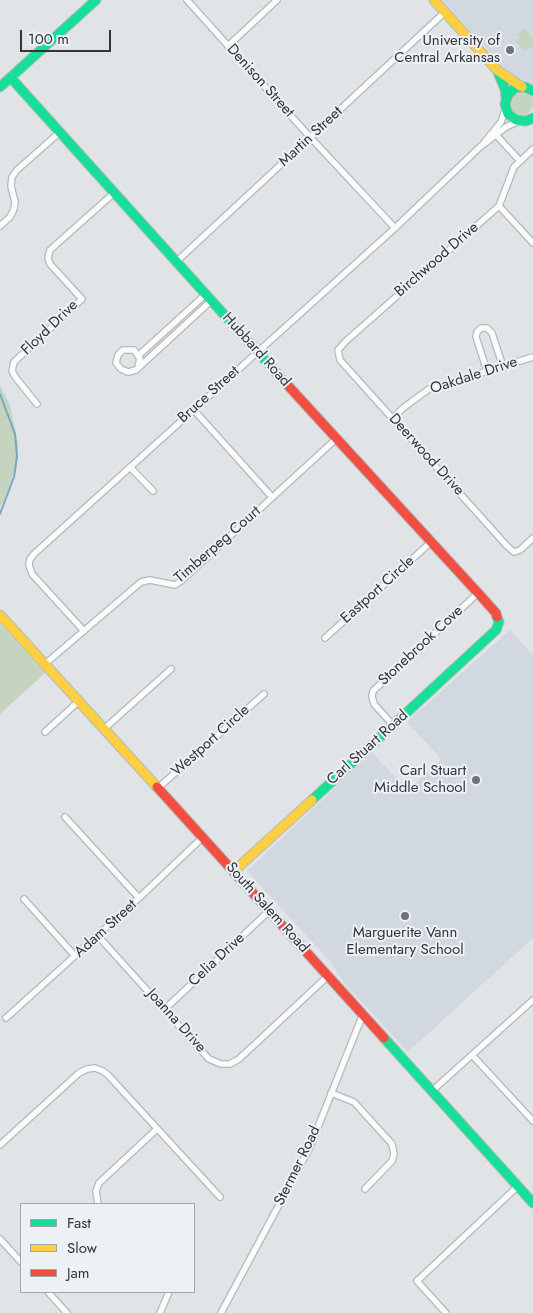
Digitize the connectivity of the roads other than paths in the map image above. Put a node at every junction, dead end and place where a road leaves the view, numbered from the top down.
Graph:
1 (96, 0) edge
2 (187, 0) edge
3 (277, 0) edge
4 (434, 0) edge
5 (445, 12) junction
6 (228, 46) junction
7 (497, 70) junction
8 (11, 78) junction
9 (0, 87) edge
10 (529, 89) edge
11 (506, 103) junction
12 (528, 120) edge
13 (60, 132) junction
14 (497, 136) junction
15 (310, 137) junction
16 (480, 147) junction
17 (533, 149) edge
18 (520, 161) junction
19 (114, 193) junction
20 (499, 206) junction
21 (0, 226) edge
22 (395, 228) junction
23 (533, 243) edge
24 (176, 262) junction
25 (209, 297) junction
26 (338, 350) joint
27 (258, 351) junction
28 (139, 355) junction
29 (533, 357) edge
30 (138, 366) junction
31 (503, 367) junction
32 (487, 372) junction
33 (37, 404) dead end
34 (193, 409) junction
35 (393, 418) junction
36 (336, 439) junction
37 (130, 467) junction
38 (153, 491) dead end
39 (272, 497) junction
40 (533, 538) edge
41 (431, 542) junction
42 (478, 593) junction
43 (0, 615) edge
44 (500, 622) joint
45 (84, 631) junction
46 (325, 638) dead end
47 (45, 664) junction
48 (171, 669) dead end
49 (264, 694) dead end
50 (79, 702) junction
51 (393, 725) junction
52 (104, 728) junction
53 (45, 732) dead end
54 (158, 788) junction
55 (65, 817) dead end
56 (203, 837) junction
57 (234, 871) junction
58 (139, 898) junction
59 (24, 899) dead end
60 (269, 912) junction
61 (98, 936) junction
62 (75, 956) junction
63 (328, 976) junction
64 (533, 1000) edge
65 (165, 1009) junction
66 (363, 1014) junction
67 (6, 1018) dead end
68 (472, 1054) junction
69 (433, 1090) junction
70 (331, 1093) junction
71 (533, 1121) edge
72 (157, 1129) junction
73 (0, 1145) edge
74 (518, 1186) junction
75 (365, 1189) dead end
76 (220, 1197) dead end
77 (98, 1203) edge
78 (533, 1203) edge
79 (0, 1239) edge
80 (20, 1261) edge
81 (49, 1293) edge
82 (169, 1293) edge
83 (68, 1313) edge
84 (160, 1313) edge
85 (221, 1313) edge
86 (446, 1313) edge

1 - 8 street
2 - 6 street, Denison Street
3 - 6 street
4 - 5 street
5 - 7 street
5 - 15 street, Martin Street
6 - 15 street, Denison Street
7 - 10 street
7 - 11 street
8 - 9 street
8 - 13 street, Hubbard Road
10 - 11 street
11 - 12 street
11 - 16 street, Bruce Street
12 - 14 street, Bruce Street
13 - 19 street, Hubbard Road
13 - 21 street
14 - 16 street, Bruce Street
14 - 18 street
15 - 22 street, Denison Street
15 - 24 street, Martin Street
16 - 22 street, Bruce Street
17 - 18 street, Birchwood Drive
18 - 20 street, Birchwood Drive
19 - 24 street, Hubbard Road
19 - 33 street, Floyd Drive
20 - 23 street
20 - 26 street, Birchwood Drive
22 - 27 street, Bruce Street
24 - 25 street, Hubbard Road
25 - 27 street, Hubbard Road
25 - 28 street
25 - 30 street
26 - 35 street, Deerwood Drive
27 - 34 street, Bruce Street
27 - 36 street, Hubbard Road
28 - 30 street
28 - 30 street
29 - 31 street, Oakdale Drive
31 - 32 street, Oakdale Drive
31 - 32 street
32 - 35 street, Oakdale Drive
34 - 37 street, Bruce Street
34 - 39 street
35 - 40 street, Deerwood Drive
36 - 39 street, Timberpeg Court
36 - 41 street, Hubbard Road
37 - 38 street
37 - 45 street, Bruce Street
39 - 45 street, Timberpeg Court
41 - 42 street, Hubbard Road
41 - 46 street, Eastport Circle
42 - 44 street, Hubbard Road
42 - 51 street, Stonebrook Cove
43 - 47 street, South Salem Road
44 - 51 street, Carl Stuart Road
45 - 47 street, Timberpeg Court
47 - 50 street, South Salem Road
48 - 52 street
49 - 54 street, Westport Circle
50 - 52 street, South Salem Road
50 - 53 street
51 - 57 street, Carl Stuart Road
52 - 54 street, South Salem Road
54 - 56 street, South Salem Road
55 - 58 street
56 - 57 street, South Salem Road
56 - 58 street, Adam Street
57 - 60 street, South Salem Road
58 - 61 street, Adam Street
59 - 62 street
60 - 63 street, South Salem Road
60 - 65 street, Celia Drive
61 - 62 street, Adam Street
61 - 65 street, Joanna Drive
62 - 67 street, Adam Street
63 - 65 street, Joanna Drive
63 - 66 street, South Salem Road
64 - 68 street
66 - 69 street, South Salem Road
66 - 70 street, Stermer Road
68 - 69 street
68 - 71 street
69 - 74 street, South Salem Road
70 - 75 street
70 - 85 street, Stermer Road
72 - 73 street
72 - 76 street
72 - 77 street
74 - 78 street, South Salem Road
74 - 86 street
79 - 80 street
81 - 83 street
82 - 84 street

